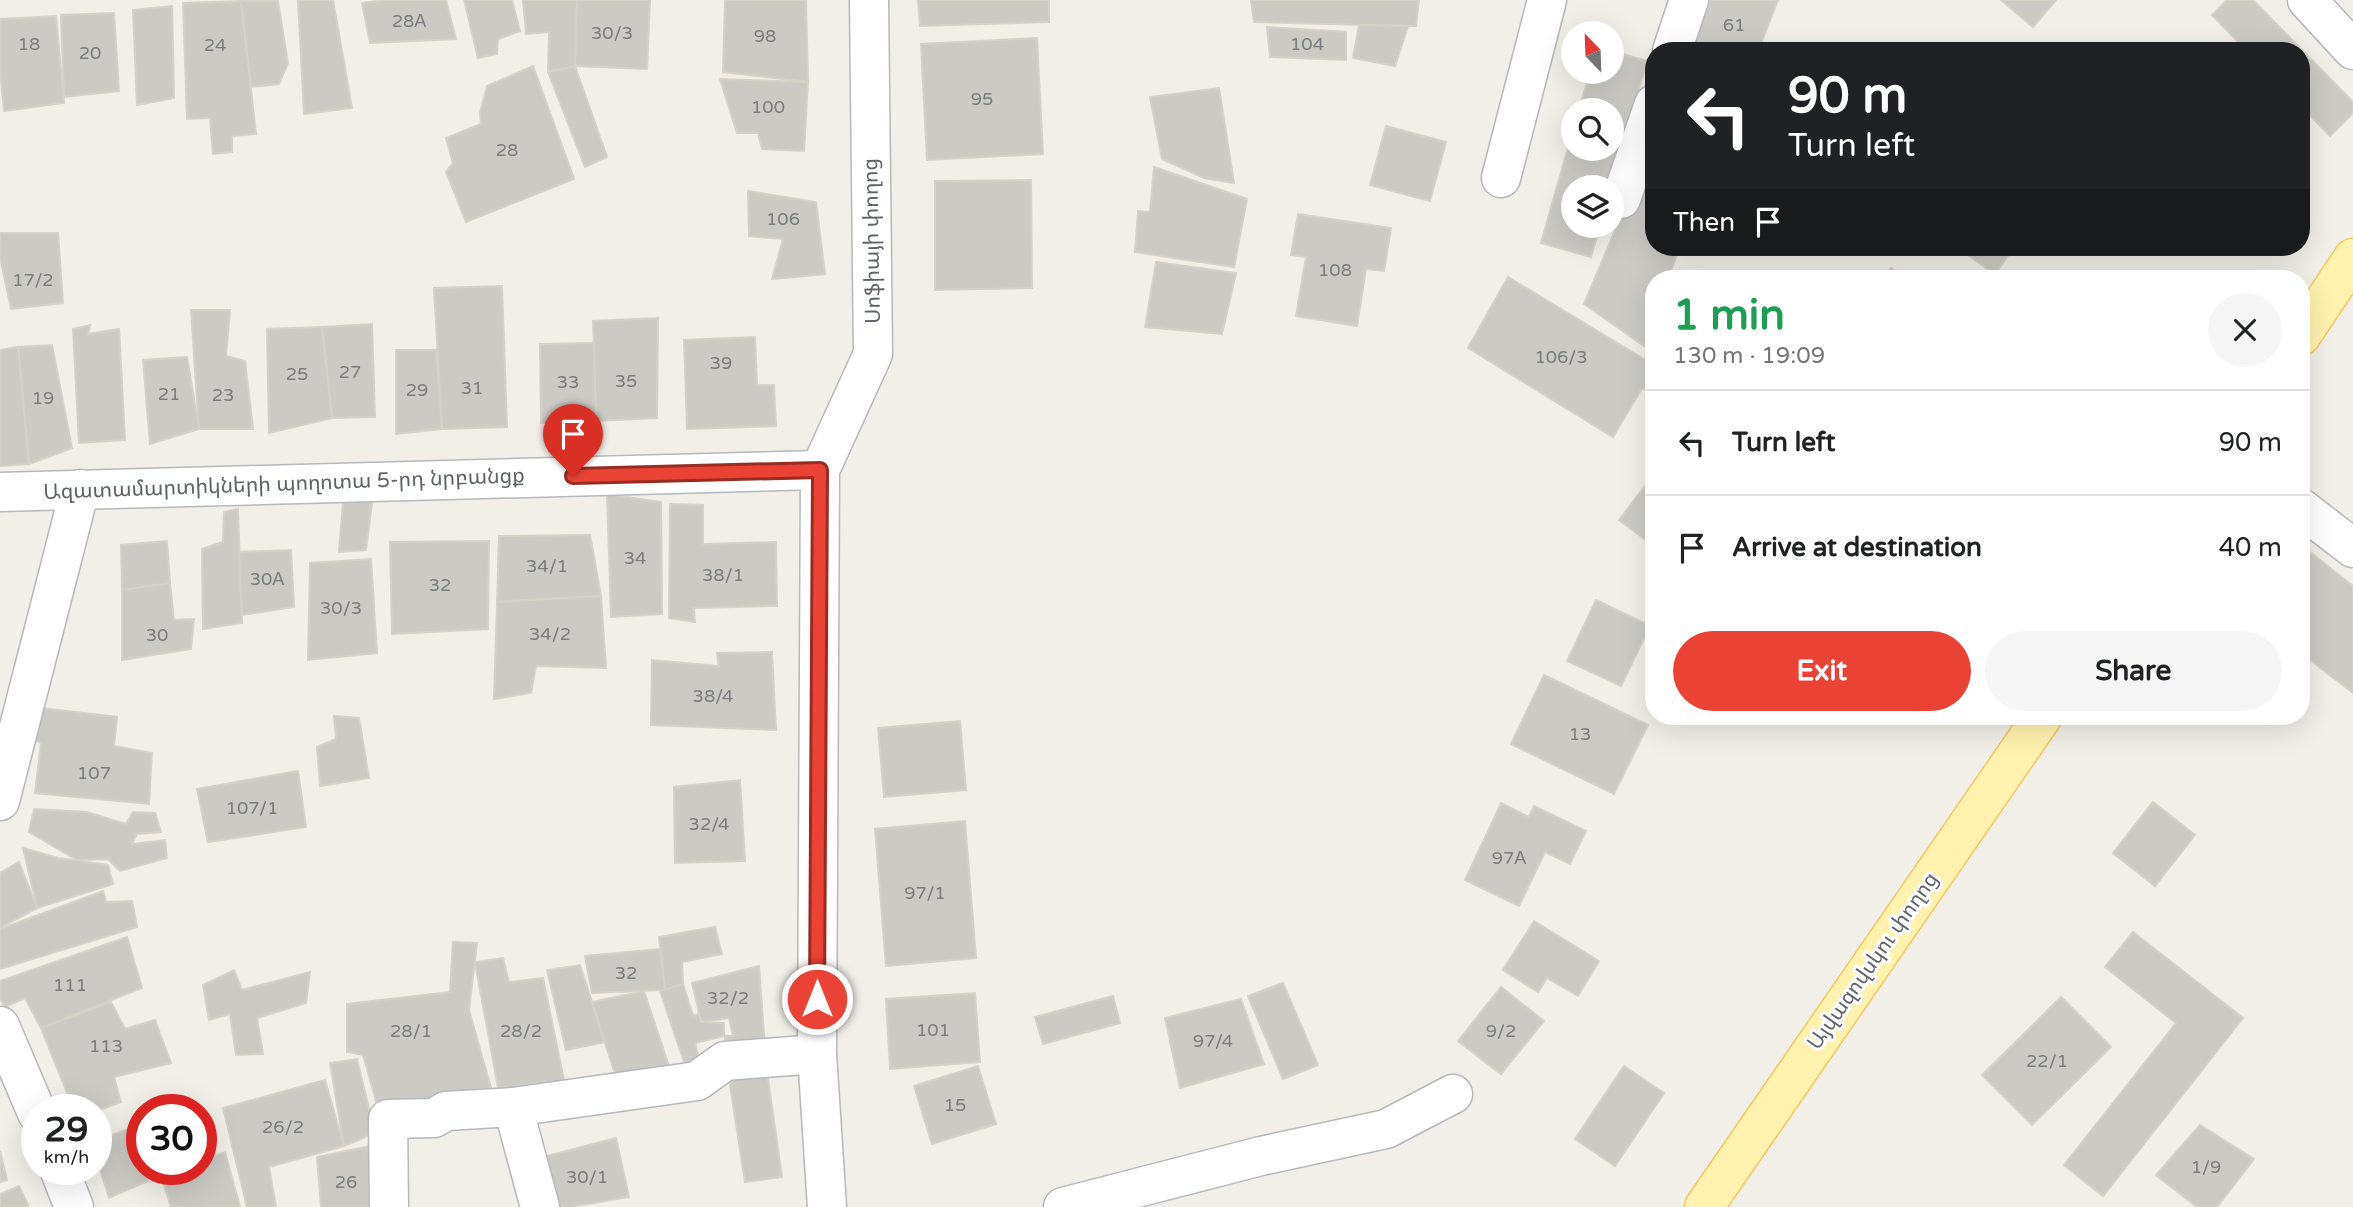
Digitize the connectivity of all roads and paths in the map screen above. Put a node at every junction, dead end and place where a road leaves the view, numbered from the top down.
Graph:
1 (869, 0) edge
2 (1547, 0) edge
3 (1689, 0) edge
4 (2307, 0) edge
5 (1675, 42) edge
6 (2353, 50) edge
7 (1645, 130) edge
8 (1502, 178) dead end
9 (1624, 190) edge
10 (2353, 258) edge
11 (2310, 322) edge
12 (820, 470) junction
13 (80, 489) junction
14 (0, 492) edge
15 (2310, 515) edge
16 (2353, 548) edge
17 (2037, 725) edge
18 (0, 801) edge
19 (0, 1026) edge
20 (817, 1054) junction
21 (29, 1094) edge
22 (1453, 1094) dead end
23 (513, 1107) junction
24 (65, 1185) edge
25 (74, 1207) edge
26 (389, 1207) edge
27 (540, 1207) edge
28 (827, 1207) edge
29 (1063, 1207) edge
30 (1704, 1207) edge

1 - 12 street, Սոֆիայի փողոց
2 - 8 street
3 - 5 street
4 - 6 street
7 - 9 street
10 - 11 main road
12 - 13 street, Ազատամարտիկների պողոտա 5-րդ նրբանցք
12 - 20 street
13 - 14 street, Ազատամարտիկների պողոտա 5-րդ նրբանցք
13 - 18 street
15 - 16 street
17 - 30 main road, Այվազովսկու փողոց
19 - 21 street
20 - 23 street
20 - 28 street
22 - 29 street
23 - 26 street
23 - 27 street
24 - 25 street

